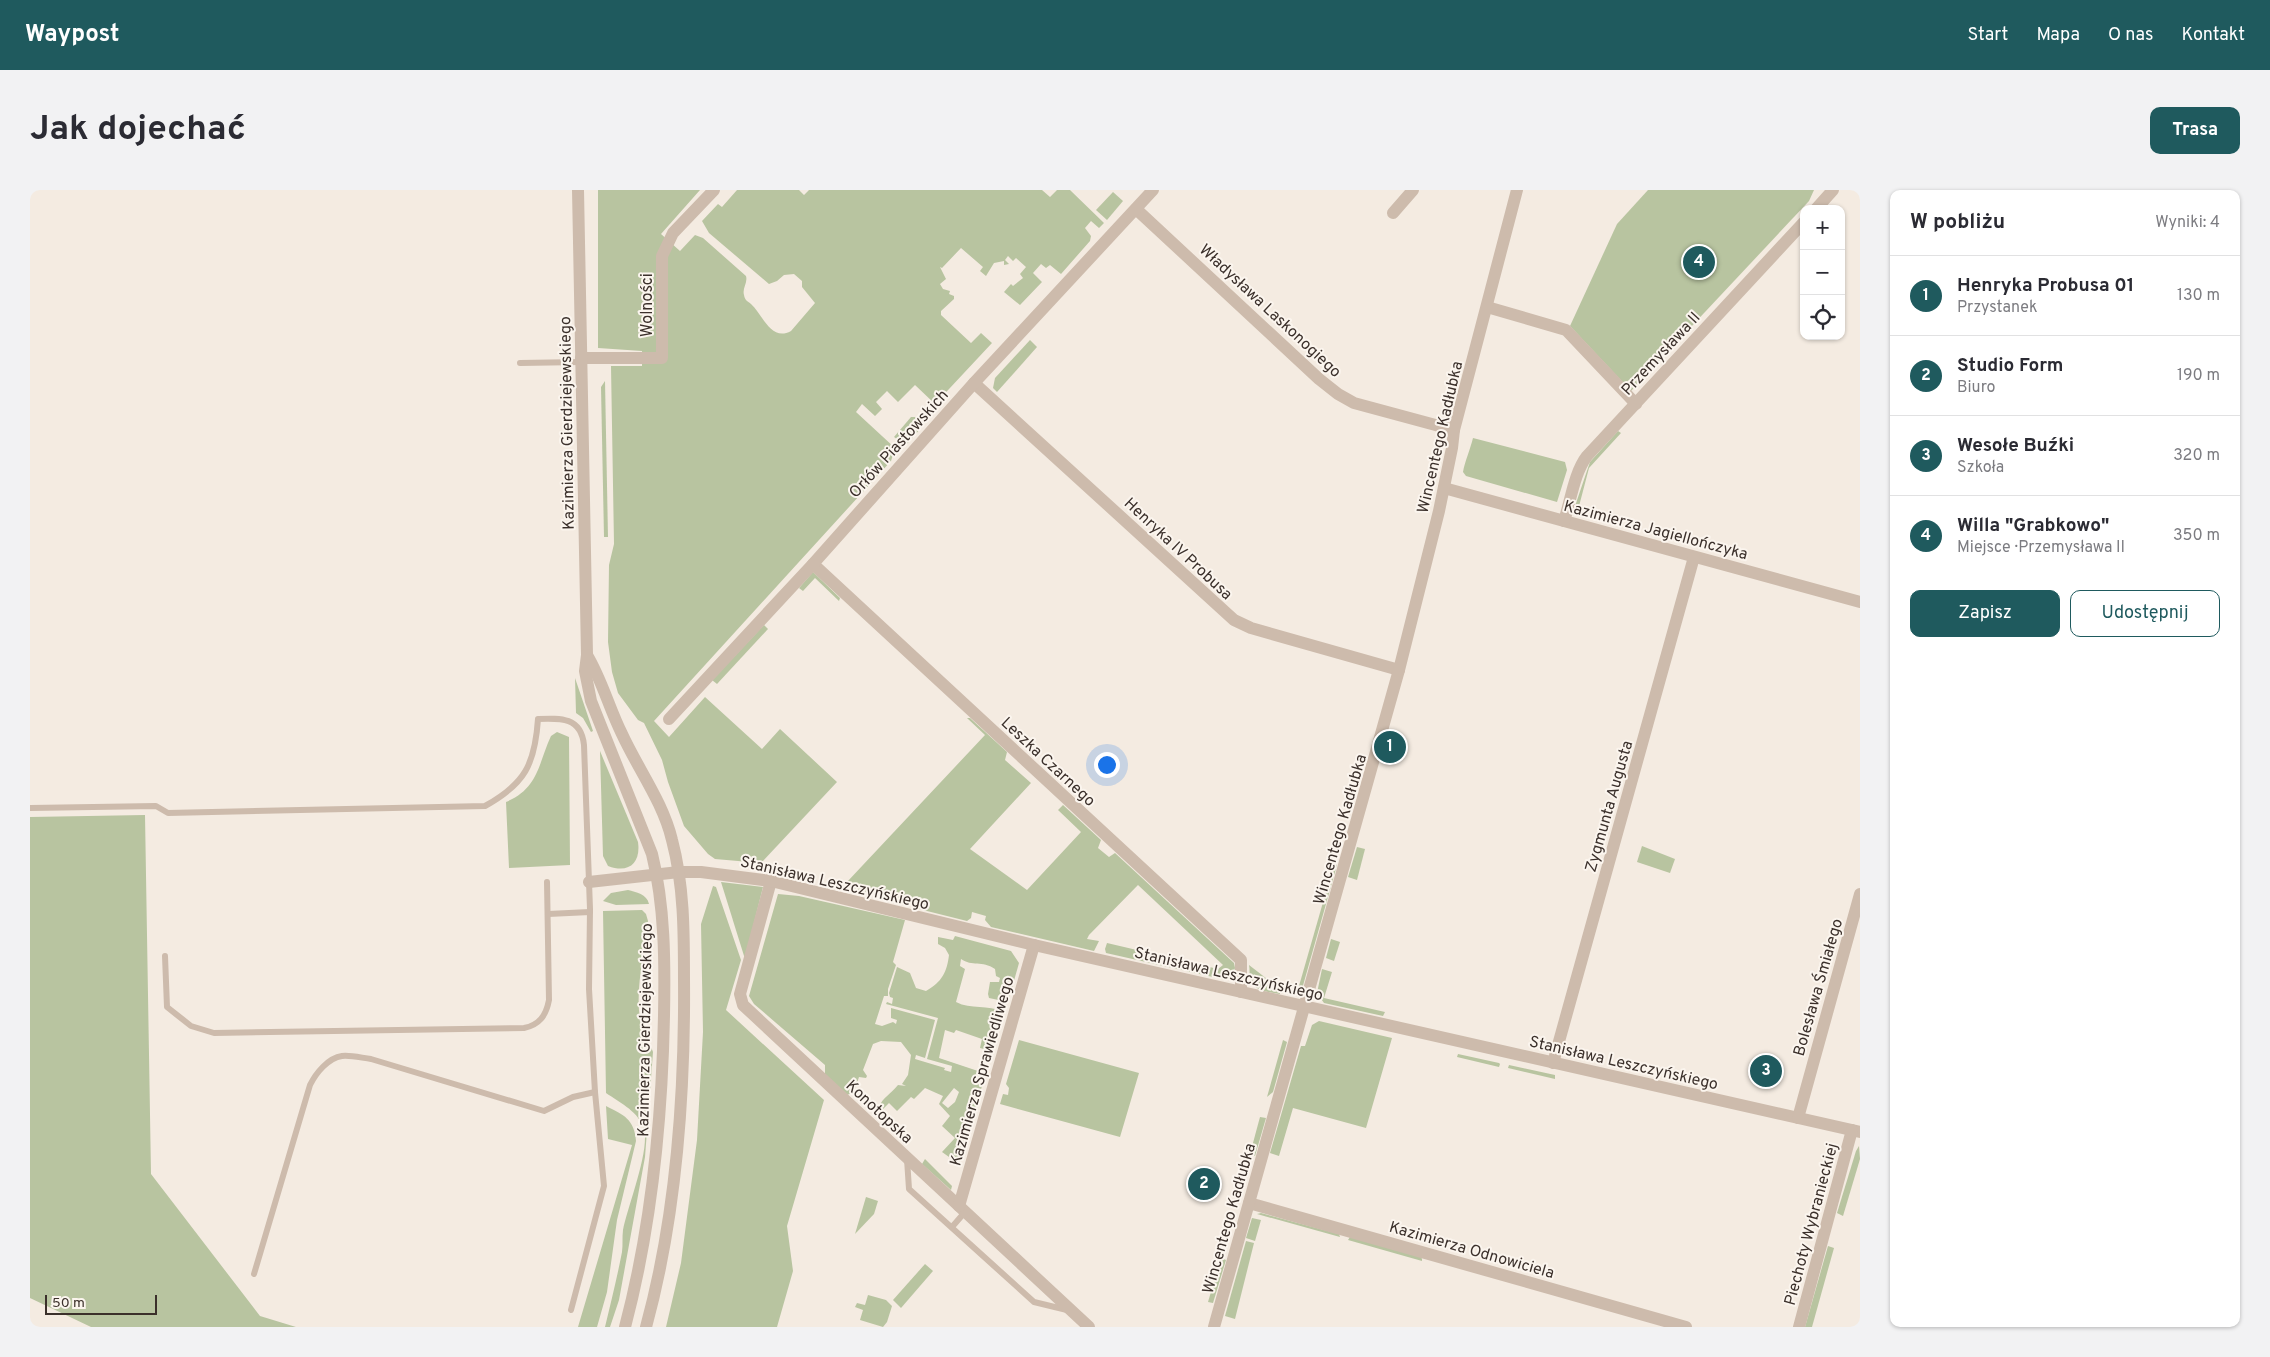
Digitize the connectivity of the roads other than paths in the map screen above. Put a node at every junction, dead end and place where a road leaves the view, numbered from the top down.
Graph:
1 (578, 190) edge
2 (714, 190) edge
3 (1153, 190) edge
4 (1413, 190) edge
5 (1516, 190) edge
6 (1833, 190) edge
7 (1820, 205) edge
8 (1136, 209) junction
9 (1392, 213) dead end
10 (1800, 226) edge
11 (1487, 307) junction
12 (581, 360) junction
13 (520, 363) dead end
14 (974, 383) junction
15 (1636, 404) junction
16 (1454, 430) junction
17 (1444, 488) junction
18 (1564, 521) junction
19 (1694, 557) junction
20 (812, 564) junction
21 (1860, 602) edge
22 (587, 655) junction
23 (1399, 670) junction
24 (669, 719) dead end
25 (30, 808) edge
26 (679, 872) junction
27 (657, 875) junction
28 (547, 882) dead end
29 (589, 882) junction
30 (771, 882) junction
31 (1860, 894) edge
32 (590, 912) junction
33 (548, 914) junction
34 (1034, 945) junction
35 (165, 956) dead end
36 (1241, 992) junction
37 (1305, 1007) junction
38 (1553, 1063) junction
39 (595, 1092) junction
40 (1798, 1118) junction
41 (1856, 1131) edge
42 (907, 1158) junction
43 (1249, 1203) junction
44 (927, 1205) junction
45 (962, 1209) junction
46 (921, 1212) dead end
47 (952, 1227) junction
48 (988, 1261) junction
49 (982, 1268) dead end
50 (254, 1274) dead end
51 (571, 1310) dead end
52 (1071, 1311) junction
53 (625, 1327) edge
54 (646, 1327) edge
55 (1089, 1327) edge
56 (1214, 1327) edge
57 (1686, 1327) edge
58 (1799, 1327) edge

1 - 12 street, Kazimierza Gierdziejewskiego
2 - 12 street, Wolności
3 - 8 street, Orłów Piastowskich
4 - 9 street
5 - 11 street, Wincentego Kadłubka
6 - 7 street
8 - 14 street, Orłów Piastowskich
8 - 16 street, Władysława Laskonogiego
10 - 15 street, Przemysława II
11 - 15 street
11 - 16 street, Wincentego Kadłubka
12 - 13 lane
12 - 22 street, Kazimierza Gierdziejewskiego
14 - 20 street, Orłów Piastowskich
14 - 23 street, Henryka IV Probusa
15 - 18 street, Przemysława II
16 - 17 street, Wincentego Kadłubka
17 - 18 street, Kazimierza Jagiellończyka
17 - 23 street, Wincentego Kadłubka
18 - 19 street, Kazimierza Jagiellończyka
19 - 21 street, Kazimierza Jagiellończyka
19 - 38 street, Zygmunta Augusta
20 - 24 street, Orłów Piastowskich
20 - 36 street, Leszka Czarnego
22 - 26 street, Kazimierza Gierdziejewskiego
22 - 27 street, Kazimierza Gierdziejewskiego
23 - 37 street, Wincentego Kadłubka
25 - 29 lane
26 - 27 street, Stanisława Leszczyńskiego
26 - 30 street, Stanisława Leszczyńskiego
26 - 54 street, Kazimierza Gierdziejewskiego
27 - 29 street, Stanisława Leszczyńskiego
27 - 53 street, Kazimierza Gierdziejewskiego
28 - 33 lane
29 - 32 lane
30 - 34 street, Stanisława Leszczyńskiego
30 - 42 street, Konotopska
31 - 40 street, Bolesława Śmiałego
32 - 33 lane
32 - 39 lane
33 - 35 lane
34 - 36 street, Stanisława Leszczyńskiego
34 - 45 street, Kazimierza Sprawiedliwego
36 - 37 street, Stanisława Leszczyńskiego
37 - 38 street, Stanisława Leszczyńskiego
37 - 43 street, Wincentego Kadłubka
38 - 40 street, Stanisława Leszczyńskiego
39 - 50 lane
39 - 51 lane
40 - 41 street, Stanisława Leszczyńskiego
41 - 58 street, Piechoty Wybranieckiej
42 - 44 lane
42 - 45 street, Konotopska
43 - 56 street, Wincentego Kadłubka
43 - 57 street, Kazimierza Odnowiciela
44 - 46 lane
44 - 47 lane
45 - 47 lane
45 - 52 street, Konotopska
47 - 48 lane
48 - 49 lane
48 - 52 lane
52 - 55 street, Konotopska

